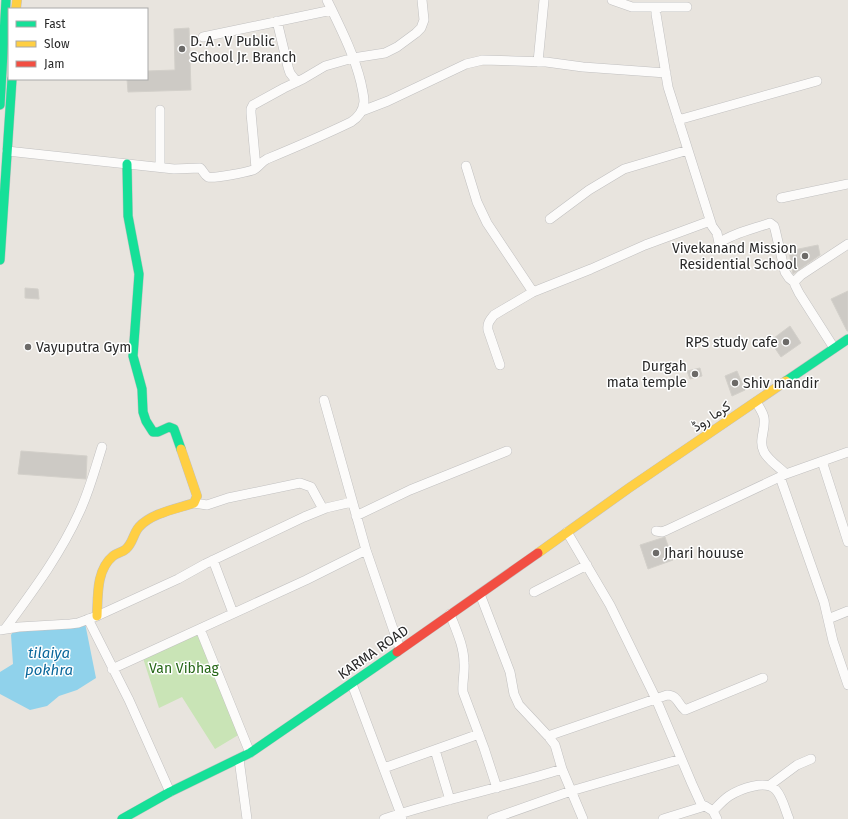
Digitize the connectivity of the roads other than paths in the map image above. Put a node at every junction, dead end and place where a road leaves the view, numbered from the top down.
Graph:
1 (6, 0) edge
2 (327, 0) edge
3 (422, 0) edge
4 (544, 0) edge
5 (612, 0) edge
6 (660, 7) junction
7 (687, 7) dead end
8 (332, 10) junction
9 (277, 21) junction
10 (203, 37) dead end
11 (353, 58) junction
12 (538, 62) junction
13 (666, 73) junction
14 (12, 80) edge
15 (816, 81) dead end
16 (297, 82) junction
17 (0, 105) edge
18 (160, 110) dead end
19 (362, 111) junction
20 (678, 120) junction
21 (688, 150) junction
22 (7, 151) junction
23 (127, 164) junction
24 (466, 166) dead end
25 (160, 167) junction
26 (256, 168) junction
27 (848, 184) edge
28 (781, 198) dead end
29 (550, 219) dead end
30 (710, 221) junction
31 (848, 244) edge
32 (0, 260) edge
33 (794, 282) junction
34 (533, 292) junction
35 (848, 339) edge
36 (834, 348) junction
37 (500, 366) dead end
38 (324, 400) dead end
39 (756, 402) junction
40 (102, 447) dead end
41 (507, 451) dead end
42 (848, 452) edge
43 (822, 461) junction
44 (783, 475) junction
45 (629, 488) joint
46 (352, 502) junction
47 (194, 503) junction
48 (323, 509) junction
49 (356, 516) junction
50 (656, 531) dead end
51 (567, 532) junction
52 (848, 542) edge
53 (366, 550) junction
54 (213, 560) junction
55 (587, 565) junction
56 (534, 592) dead end
57 (480, 594) junction
58 (848, 611) edge
59 (234, 613) junction
60 (450, 614) junction
61 (97, 616) junction
62 (88, 619) junction
63 (828, 619) junction
64 (200, 629) junction
65 (3, 630) edge
66 (400, 649) junction
67 (112, 669) junction
68 (763, 678) dead end
69 (352, 684) junction
70 (848, 685) edge
71 (656, 699) junction
72 (479, 734) junction
73 (548, 736) junction
74 (435, 750) junction
75 (250, 753) junction
76 (681, 759) junction
77 (811, 759) dead end
78 (239, 760) junction
79 (384, 768) junction
80 (562, 769) junction
81 (770, 786) junction
82 (497, 788) junction
83 (170, 792) junction
84 (571, 792) junction
85 (450, 800) junction
86 (702, 806) junction
87 (519, 815) edge
88 (715, 815) edge
89 (402, 816) edge
90 (122, 819) edge
91 (247, 819) edge
92 (384, 819) edge
93 (492, 819) edge
94 (583, 819) edge
95 (663, 819) edge
96 (789, 819) edge

1 - 17 street
2 - 8 street
3 - 11 street
4 - 12 street
5 - 6 street
6 - 7 street
6 - 13 street
8 - 9 street
8 - 11 street
9 - 10 street
9 - 16 street
11 - 16 street
11 - 19 street
12 - 13 street
12 - 19 street
13 - 20 street
14 - 22 street
15 - 20 street
16 - 26 street
18 - 25 street
19 - 26 street
20 - 21 street
21 - 29 street
21 - 30 street
22 - 23 street
22 - 32 street
23 - 25 street
23 - 47 street
24 - 34 street
25 - 26 street
27 - 28 street
30 - 33 street
30 - 34 street
31 - 33 street
33 - 36 street
34 - 37 street
35 - 36 street, کرما روڈ
36 - 39 street, کرما روڈ
38 - 46 street
39 - 44 street
39 - 45 street, کرما روڈ
40 - 65 street
41 - 49 street
42 - 43 street
43 - 44 street
43 - 52 street
44 - 50 street
44 - 63 street
45 - 51 street, KARMA ROAD
46 - 48 street
46 - 49 street
47 - 48 street
47 - 61 street
48 - 54 street
49 - 53 street
51 - 55 street
51 - 57 street, KARMA ROAD
53 - 59 street
53 - 66 street
54 - 59 street
54 - 61 street
55 - 56 street
55 - 71 street
57 - 60 street, KARMA ROAD
57 - 73 street
58 - 63 street
59 - 64 street
60 - 66 street, KARMA ROAD
60 - 72 street
61 - 62 street
62 - 65 street
62 - 67 street
63 - 70 street
64 - 67 street
64 - 75 street
66 - 69 street, KARMA ROAD
67 - 83 street
68 - 71 street
69 - 75 street, KARMA ROAD
69 - 79 street
71 - 73 street
71 - 76 street
72 - 74 street
72 - 82 street
73 - 80 street
74 - 79 street
74 - 85 street
75 - 78 street, KARMA ROAD
76 - 84 street
76 - 86 street
77 - 81 street
78 - 83 street, KARMA ROAD
78 - 91 street
79 - 89 street
80 - 82 street
80 - 84 street
81 - 88 street
81 - 96 street
82 - 85 street
83 - 90 street, KARMA ROAD
84 - 87 street
84 - 94 street
85 - 89 street
86 - 88 street
86 - 95 street
87 - 93 street
89 - 92 street

